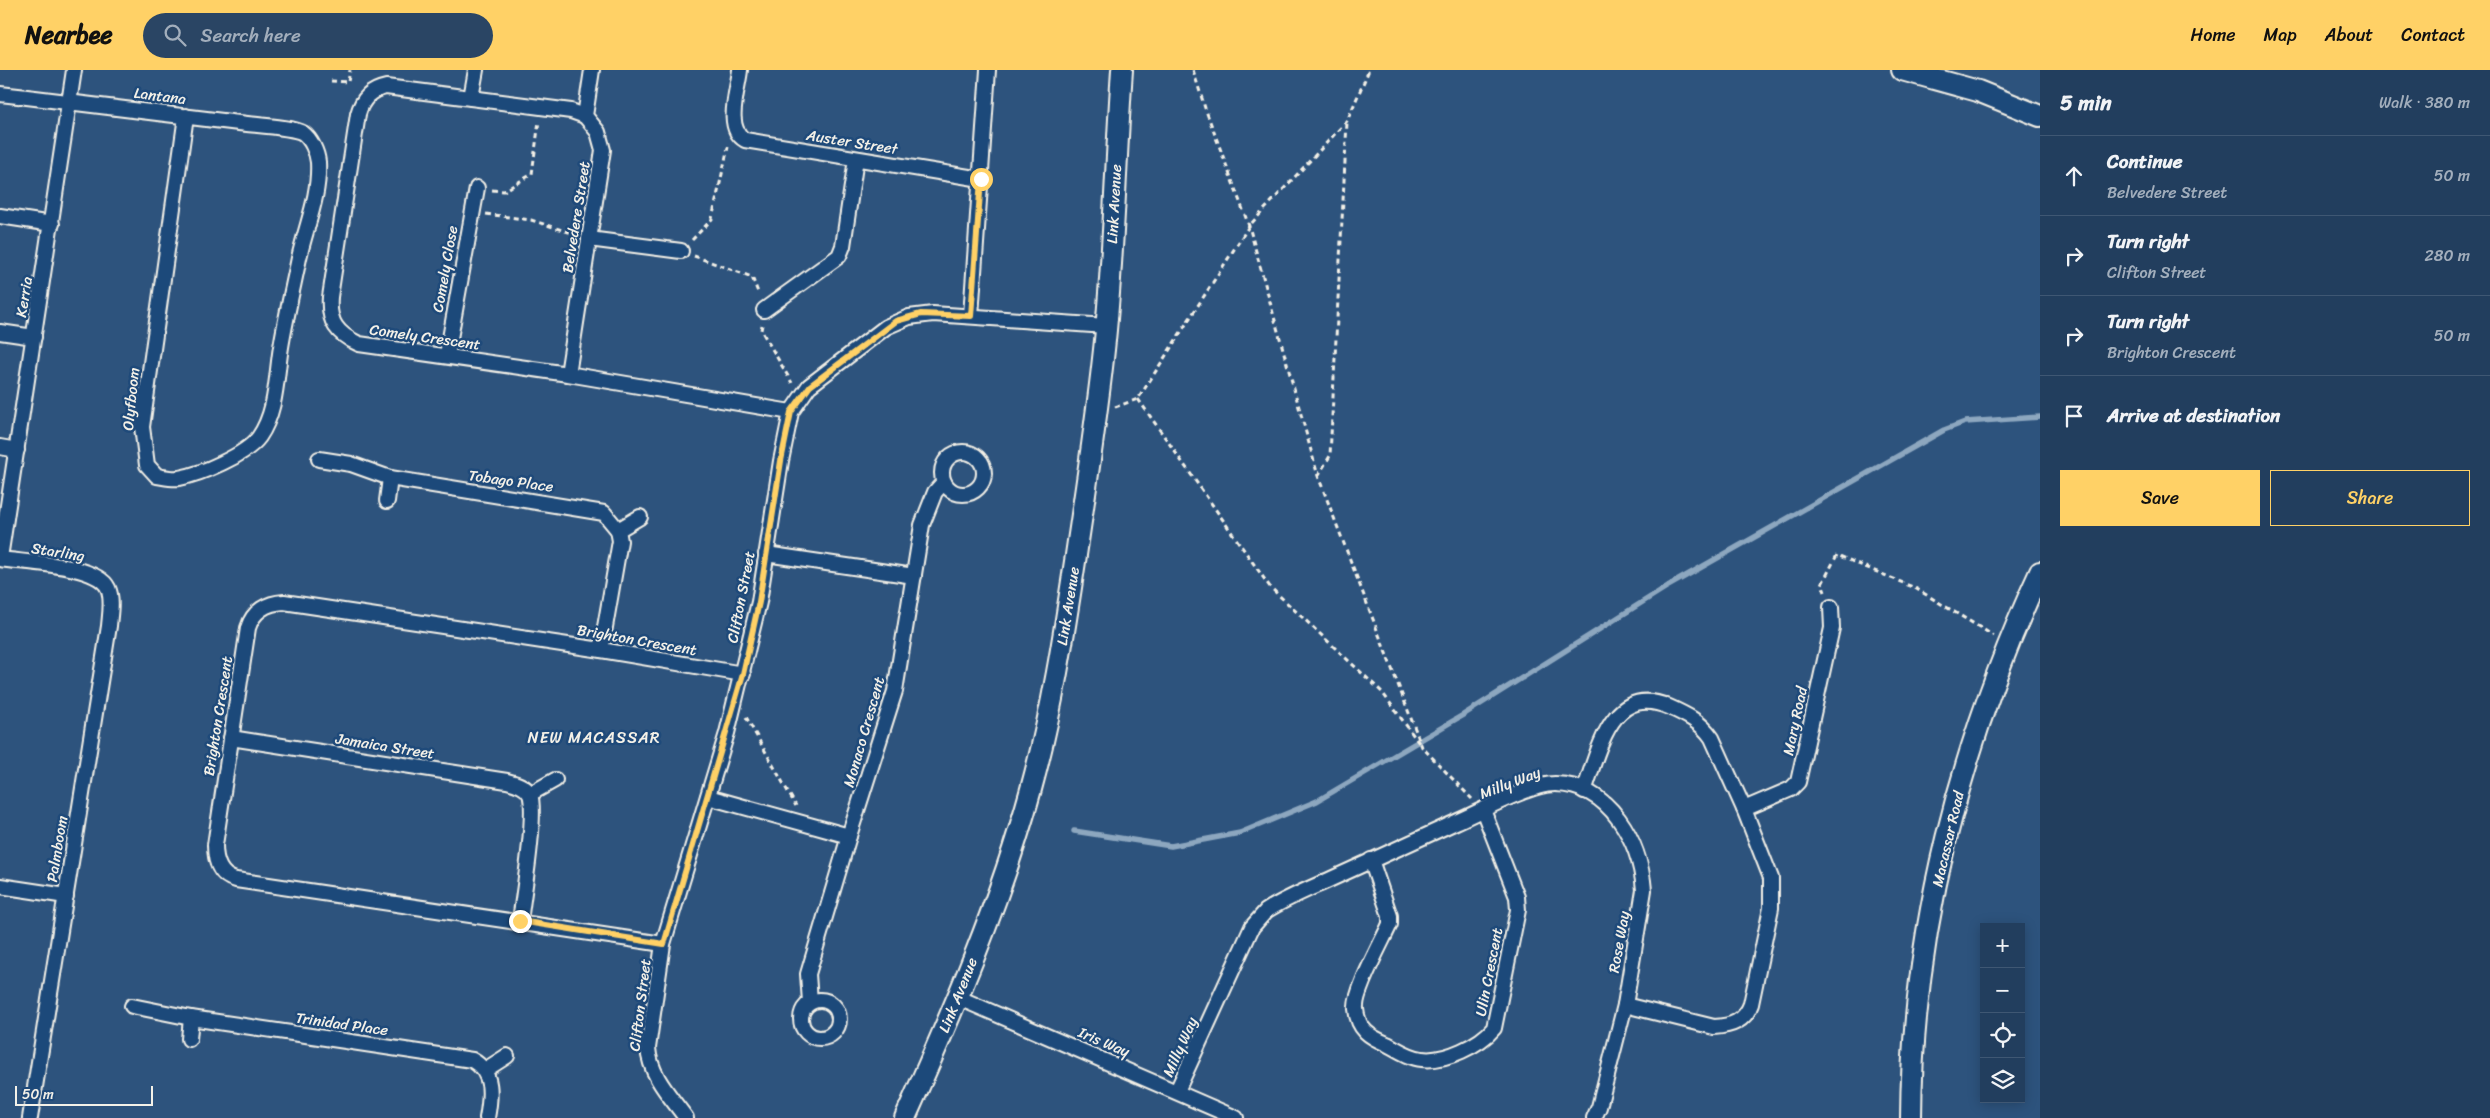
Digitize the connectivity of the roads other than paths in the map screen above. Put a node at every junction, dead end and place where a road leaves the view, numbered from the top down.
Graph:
1 (74, 70) edge
2 (476, 70) edge
3 (592, 70) edge
4 (740, 70) edge
5 (988, 70) edge
6 (1122, 70) edge
7 (1902, 70) edge
8 (0, 94) edge
9 (471, 98) junction
10 (71, 102) junction
11 (186, 116) junction
12 (586, 116) junction
13 (2040, 116) edge
14 (311, 142) joint
15 (856, 159) junction
16 (981, 179) junction
17 (477, 188) dead end
18 (0, 216) edge
19 (52, 224) junction
20 (590, 239) junction
21 (681, 251) road end
22 (764, 310) road end
23 (971, 316) junction
24 (1106, 326) junction
25 (0, 332) edge
26 (34, 337) junction
27 (447, 355) junction
28 (568, 374) junction
29 (791, 412) junction
30 (0, 447) edge
31 (17, 450) junction
32 (319, 458) dead end
33 (390, 478) junction
34 (944, 482) dead end
35 (387, 501) dead end
36 (640, 517) dead end
37 (618, 530) junction
38 (766, 554) junction
39 (0, 558) edge
40 (2040, 572) edge
41 (914, 576) junction
42 (107, 586) joint
43 (1830, 607) road end
44 (601, 650) junction
45 (743, 674) junction
46 (231, 738) junction
47 (555, 780) dead end
48 (1584, 790) junction
49 (530, 794) junction
50 (708, 797) junction
51 (1744, 809) junction
52 (1483, 810) junction
53 (848, 836) junction
54 (1371, 860) junction
55 (0, 886) edge
56 (66, 896) junction
57 (520, 921) junction
58 (664, 944) junction
59 (959, 998) junction
60 (810, 1002) dead end
61 (1625, 1005) junction
62 (132, 1006) dead end
63 (191, 1018) junction
64 (190, 1039) dead end
65 (507, 1056) dead end
66 (485, 1070) junction
67 (1177, 1091) junction
68 (30, 1118) edge
69 (487, 1118) edge
70 (686, 1118) edge
71 (905, 1118) edge
72 (1236, 1118) edge
73 (1594, 1118) edge
74 (1911, 1118) edge

1 - 10 street, Kerria
2 - 9 street
3 - 12 street
4 - 15 street, Auster Street
5 - 16 street
6 - 24 street, Link Avenue
7 - 13 street
8 - 10 street, Lantana
9 - 12 street, Comely Crescent
9 - 27 street, Comely Crescent
10 - 11 street, Lantana
10 - 19 street, Kerria
11 - 14 street, Lantana
11 - 14 street, Olyfboom
12 - 20 street, Belvedere Street
15 - 16 street, Auster Street
15 - 22 street
16 - 23 street
17 - 27 street, Comely Close
18 - 19 street
19 - 26 street, Kerria
20 - 21 street
20 - 28 street, Belvedere Street
23 - 24 street, Clifton Street
23 - 29 street, Clifton Street
24 - 59 street, Link Avenue
25 - 26 street
26 - 31 street, Kerria
27 - 28 street, Comely Crescent
28 - 29 street, Comely Crescent
29 - 38 street, Clifton Street
30 - 31 street
31 - 39 street, Kerria
32 - 33 street, Tobago Place
33 - 35 street
33 - 37 street, Tobago Place
34 - 41 street, Monaco Crescent
36 - 37 street
37 - 44 street
38 - 41 street
38 - 45 street, Clifton Street
39 - 42 street, Starling
40 - 74 street, Macassar Road
41 - 53 street, Monaco Crescent
42 - 56 street, Palmboom
43 - 51 street, Mary Road
44 - 45 street, Brighton Crescent
44 - 46 street, Brighton Crescent
45 - 50 street, Clifton Street
46 - 49 street, Jamaica Street
46 - 57 street, Brighton Crescent
47 - 49 street
48 - 51 street
48 - 52 street, Milly Way
48 - 61 street, Rose Way
49 - 57 street
50 - 53 street
50 - 58 street, Clifton Street
51 - 61 street
52 - 54 street, Milly Way
52 - 54 street, Ulin Crescent
53 - 60 street, Monaco Crescent
54 - 67 street, Milly Way
55 - 56 street
56 - 68 street, Palmboom
57 - 58 street, Brighton Crescent
58 - 70 street, Clifton Street
59 - 67 street, Iris Way
59 - 71 street, Link Avenue
61 - 73 street, Rose Way
62 - 63 street, Trinidad Place
63 - 64 street
63 - 66 street, Trinidad Place
65 - 66 street
66 - 69 street
67 - 72 street, Iris Way

